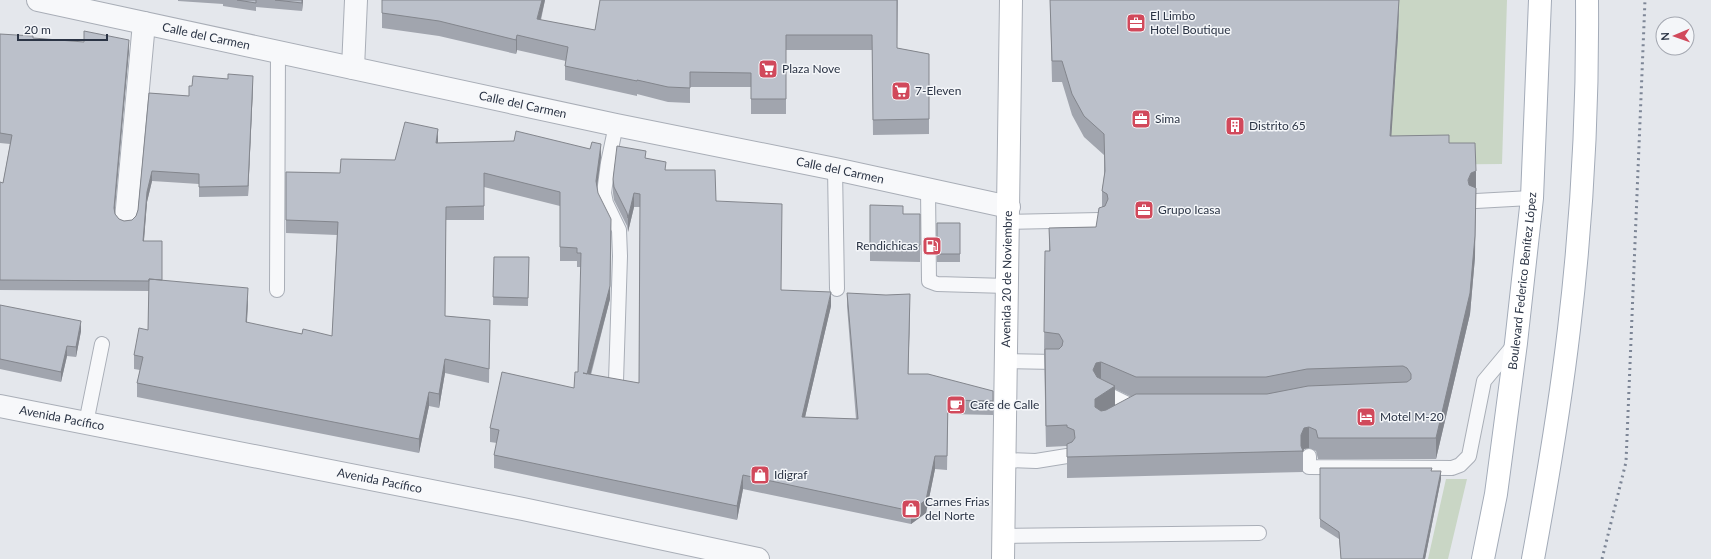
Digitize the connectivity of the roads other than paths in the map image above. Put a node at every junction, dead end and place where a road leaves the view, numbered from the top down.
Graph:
1 (38, 0) edge
2 (356, 0) edge
3 (1011, 0) edge
4 (1540, 0) edge
5 (1587, 0) edge
6 (144, 23) junction
7 (278, 51) junction
8 (353, 68) junction
9 (616, 125) junction
10 (835, 169) junction
11 (928, 190) junction
12 (1532, 198) junction
13 (1476, 201) edge
14 (1008, 214) junction
15 (126, 219) edge
16 (1100, 220) edge
17 (1007, 286) junction
18 (837, 289) dead end
19 (277, 290) dead end
20 (1516, 343) junction
21 (102, 344) dead end
22 (1006, 361) junction
23 (1055, 362) edge
24 (616, 381) edge
25 (1101, 391) edge
26 (0, 406) edge
27 (1134, 407) junction
28 (1150, 407) edge
29 (1122, 414) edge
30 (86, 423) junction
31 (1067, 456) edge
32 (1309, 456) dead end
33 (1005, 460) junction
34 (1259, 533) dead end
35 (1004, 536) junction
36 (758, 559) edge
37 (1003, 559) edge
38 (1483, 559) edge
39 (1533, 559) edge

1 - 6 street, Calle del Carmen
2 - 8 street
3 - 14 main road, Avenida 20 de Noviembre
4 - 12 main road, Boulevard Federico Benítez López
5 - 39 main road
6 - 7 street, Calle del Carmen
6 - 15 street
7 - 8 street, Calle del Carmen
7 - 19 lane
8 - 9 street, Calle del Carmen
9 - 10 street, Calle del Carmen
9 - 24 lane
10 - 11 street, Calle del Carmen
10 - 18 lane
11 - 14 street, Calle del Carmen
11 - 17 lane
12 - 13 lane
12 - 20 main road, Boulevard Federico Benítez López
14 - 16 lane
14 - 17 main road, Avenida 20 de Noviembre
17 - 22 main road, Avenida 20 de Noviembre
20 - 32 lane
20 - 38 main road, Boulevard Federico Benítez López
21 - 30 lane
22 - 23 lane
22 - 33 main road, Avenida 20 de Noviembre
25 - 27 lane
26 - 30 street, Avenida Pacífico
27 - 28 lane
27 - 29 lane
30 - 36 street, Avenida Pacífico
31 - 33 lane
33 - 35 main road, Avenida 20 de Noviembre
34 - 35 lane
35 - 37 main road, Avenida 20 de Noviembre

